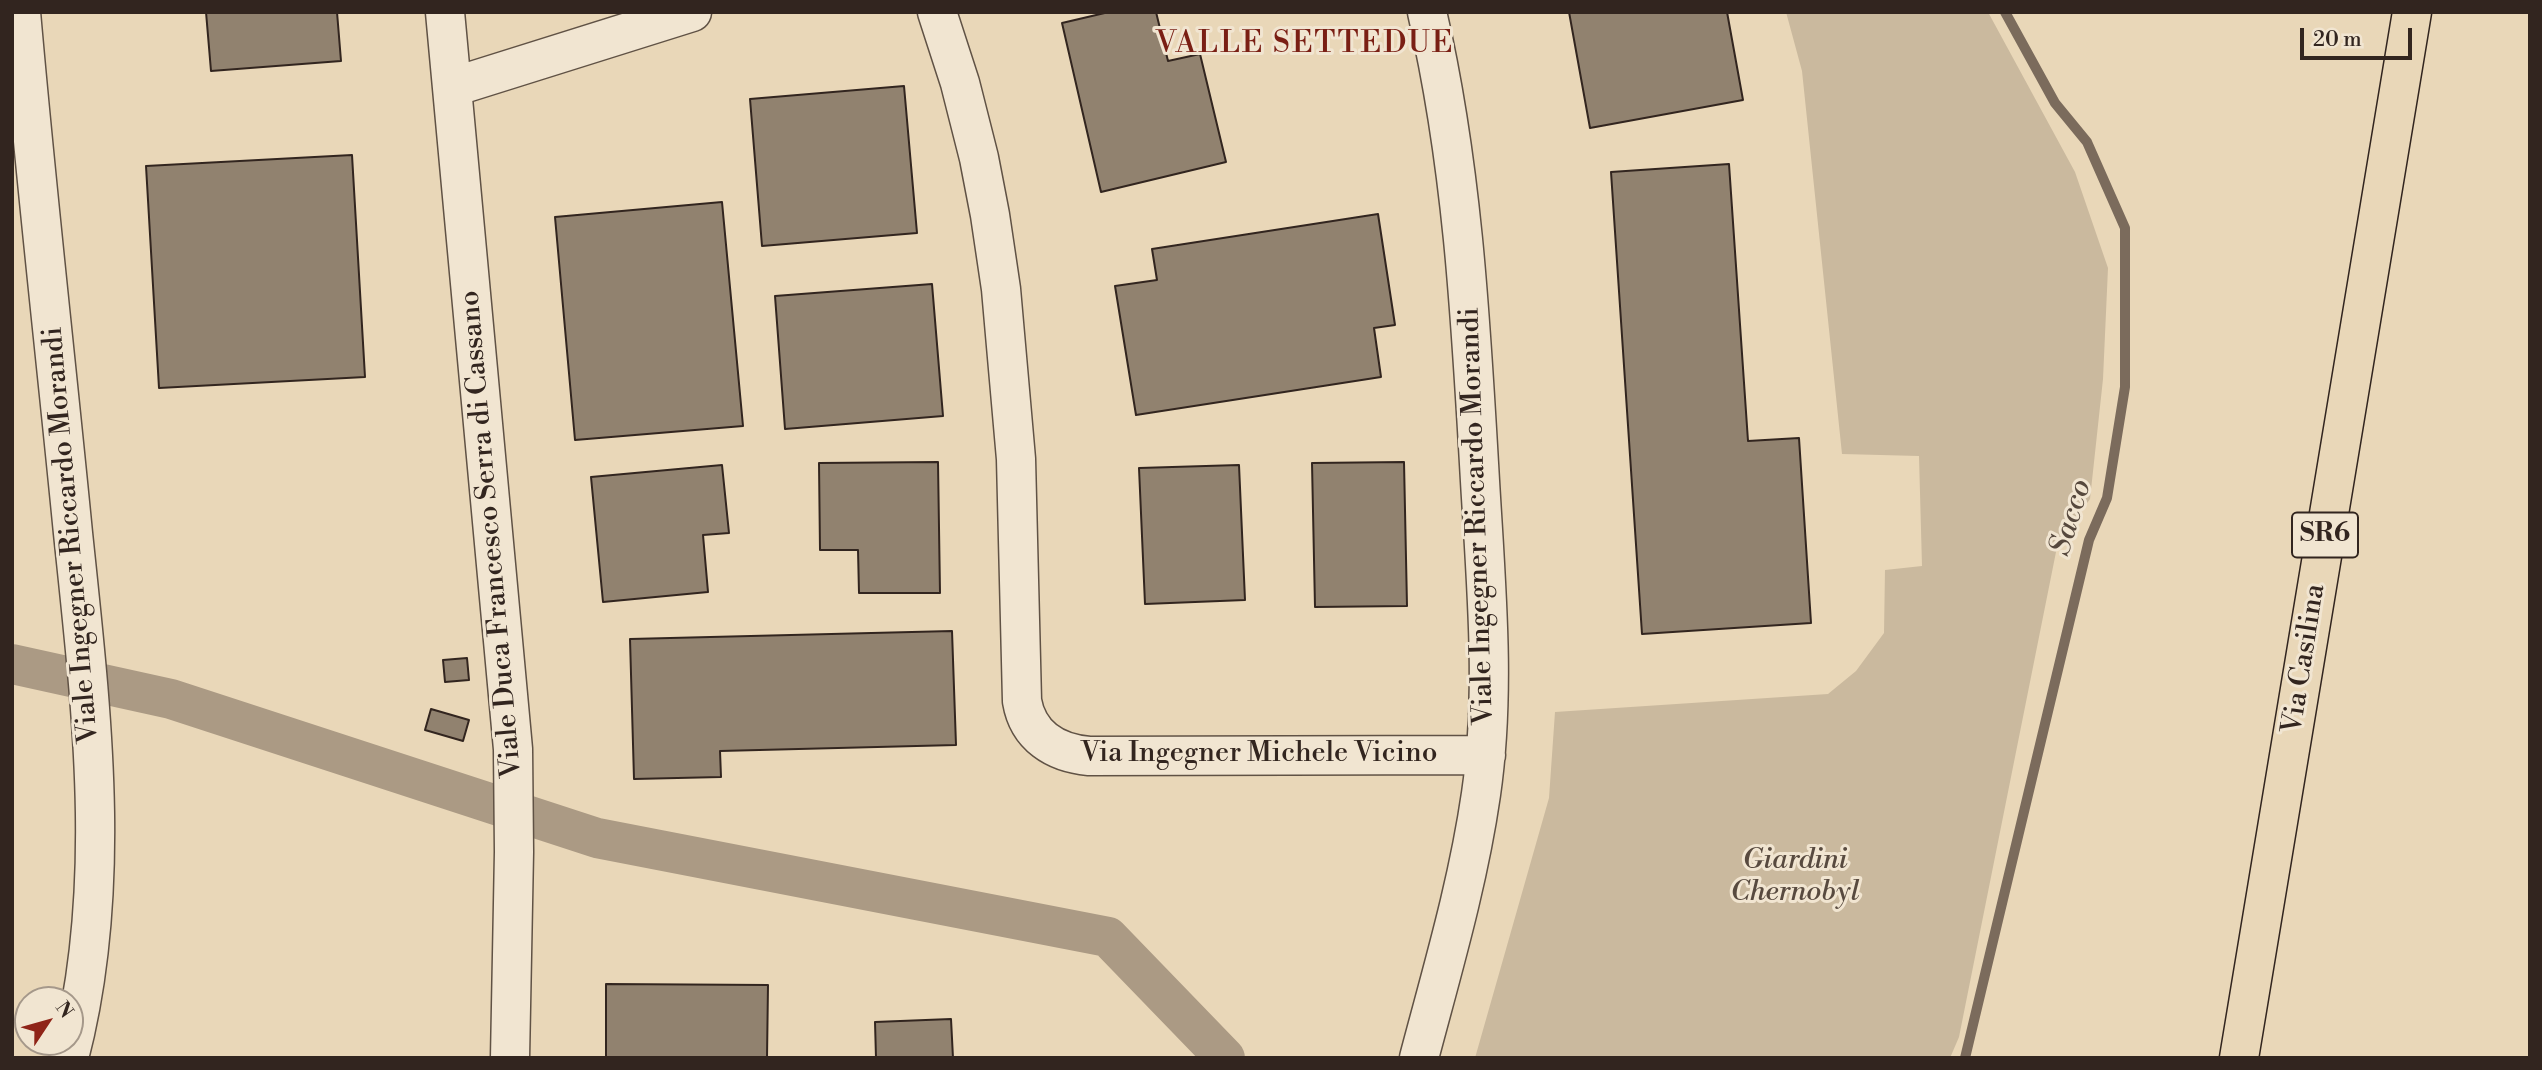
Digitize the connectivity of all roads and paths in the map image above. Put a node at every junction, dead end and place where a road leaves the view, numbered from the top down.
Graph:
1 (21, 12) edge
2 (445, 12) edge
3 (692, 12) edge
4 (937, 12) edge
5 (1427, 12) edge
6 (2412, 12) edge
7 (453, 87) junction
8 (1486, 755) junction
9 (68, 1058) edge
10 (510, 1058) edge
11 (1419, 1058) edge
12 (2239, 1058) edge

1 - 9 street, Viale Ingegner Riccardo Morandi
2 - 7 street, Viale Duca Francesco Serra di Cassano
3 - 7 street
4 - 8 street, Via Ingegner Michele Vicino
5 - 8 street, Viale Ingegner Riccardo Morandi
6 - 12 main road, Via Casilina / SR6
7 - 10 street, Viale Duca Francesco Serra di Cassano
8 - 11 street, Viale Ingegner Riccardo Morandi

